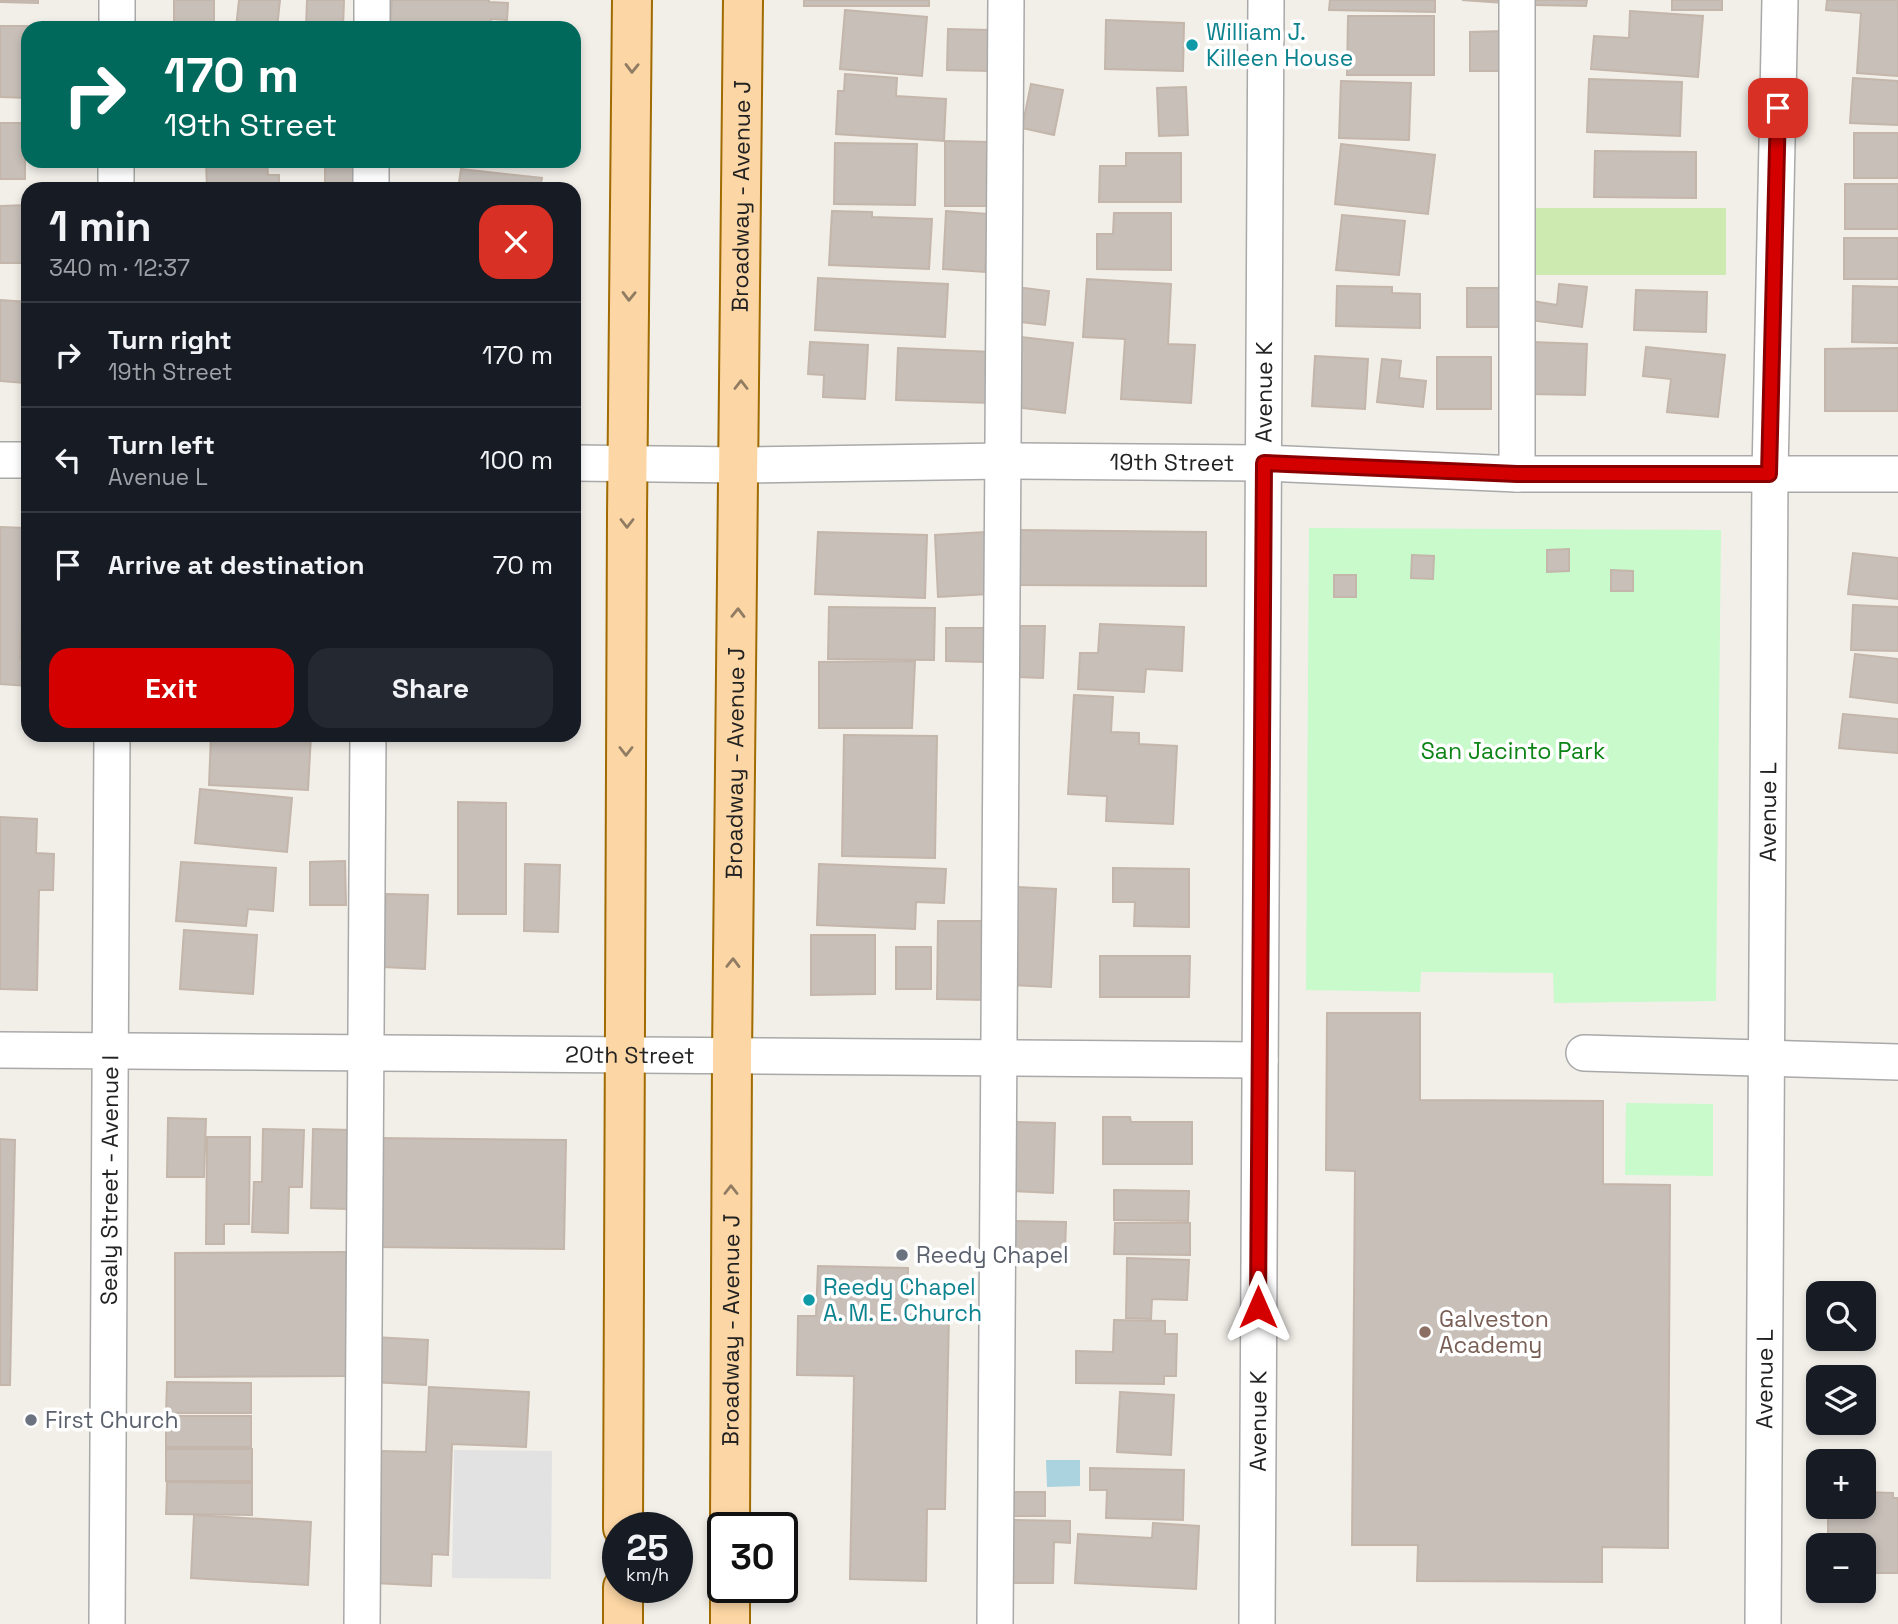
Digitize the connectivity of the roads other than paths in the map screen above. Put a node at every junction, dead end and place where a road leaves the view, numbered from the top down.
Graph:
1 (117, 0) edge
2 (372, 0) edge
3 (632, 0) edge
4 (743, 0) edge
5 (1006, 0) edge
6 (1266, 0) edge
7 (1517, 0) edge
8 (1780, 0) edge
9 (117, 21) edge
10 (372, 21) edge
11 (0, 460) edge
12 (21, 460) edge
13 (1003, 461) junction
14 (581, 463) edge
15 (628, 463) junction
16 (1264, 463) junction
17 (740, 465) junction
18 (1517, 474) junction
19 (1769, 474) junction
20 (1898, 474) edge
21 (113, 742) edge
22 (368, 742) edge
23 (0, 1050) edge
24 (111, 1051) junction
25 (366, 1053) junction
26 (1584, 1053) dead end
27 (624, 1055) junction
28 (732, 1056) junction
29 (999, 1058) junction
30 (1766, 1059) junction
31 (1260, 1060) junction
32 (1898, 1062) edge
33 (623, 1512) edge
34 (730, 1512) edge
35 (623, 1603) edge
36 (730, 1603) edge
37 (107, 1624) edge
38 (362, 1624) edge
39 (623, 1624) edge
40 (730, 1624) edge
41 (995, 1624) edge
42 (1257, 1624) edge
43 (1763, 1624) edge

1 - 9 street
2 - 10 street
3 -> 15 main road
17 -> 4 main road, Broadway - Avenue J
5 - 13 street
6 - 16 street, Avenue K
7 - 18 street
8 - 19 street, Avenue L
11 - 12 street
13 - 16 street, 19th Street
13 - 17 street, 19th Street
13 - 29 street
14 - 15 street, 19th Street
15 - 17 street, 19th Street
15 -> 27 main road
16 - 18 street, 19th Street
16 - 31 street, Avenue K
28 -> 17 main road, Broadway - Avenue J
18 - 19 street, 19th Street
19 - 20 street, 19th Street
19 - 30 street, Avenue L
21 - 24 street, Sealy Street - Avenue I
22 - 25 street
23 - 24 street, 20th Street
24 - 25 street, 20th Street
24 - 37 street, Sealy Street - Avenue I
25 - 27 street, 20th Street
25 - 38 street
26 - 30 street
27 - 28 street, 20th Street
27 - 33 main road
28 - 29 street, 20th Street
34 -> 28 main road, Broadway - Avenue J
29 - 31 street, 20th Street
29 - 41 street
30 - 32 street
30 - 43 street, Avenue L
31 - 42 street, Avenue K
35 - 39 main road
36 - 40 main road

